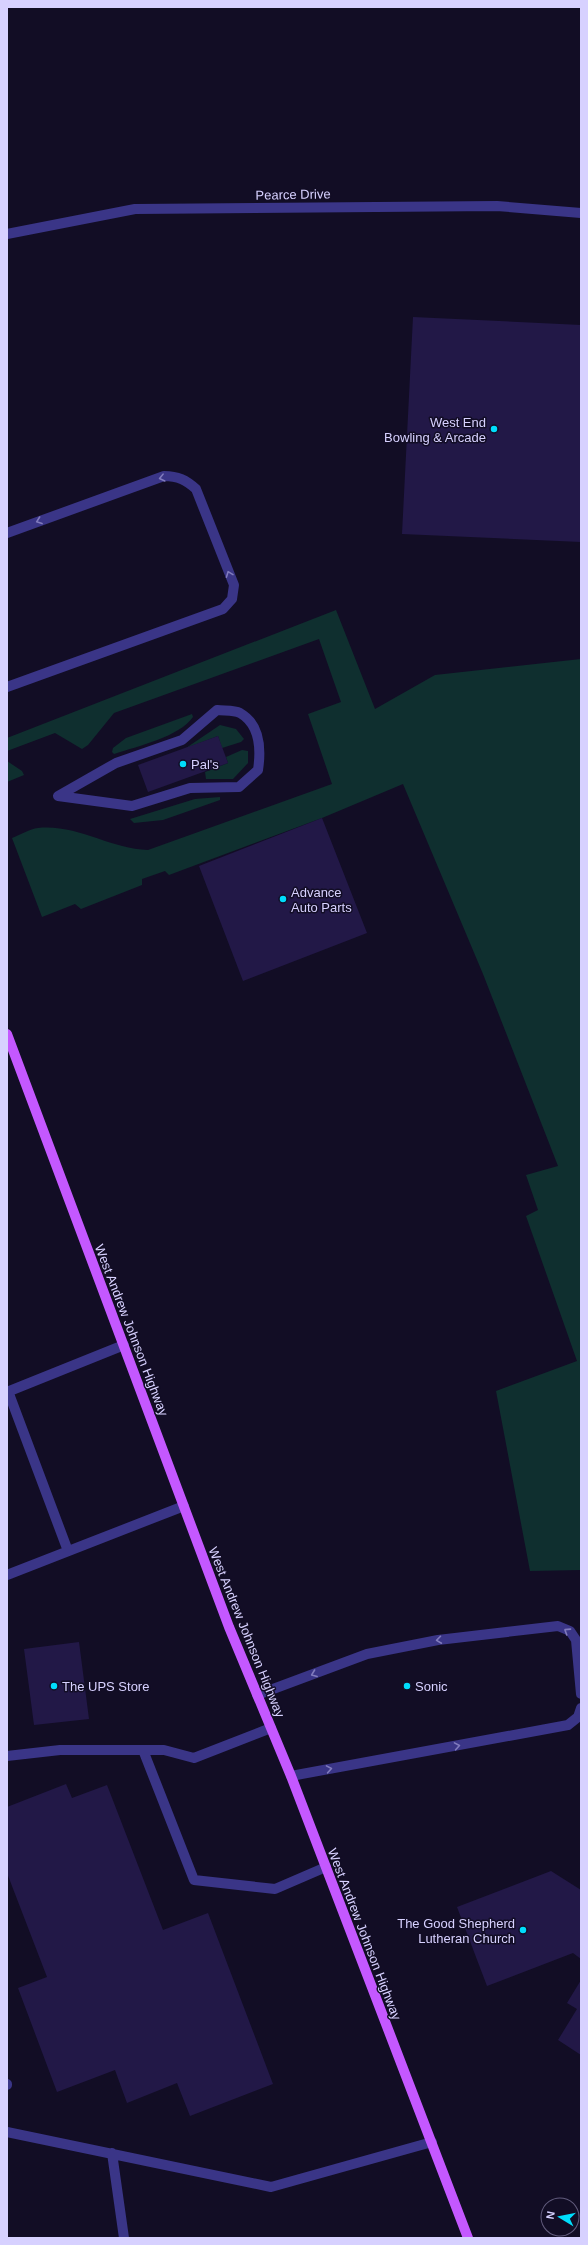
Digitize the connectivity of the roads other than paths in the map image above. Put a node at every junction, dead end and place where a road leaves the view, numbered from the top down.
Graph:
1 (581, 214) edge
2 (7, 234) edge
3 (7, 533) edge
4 (7, 687) edge
5 (58, 796) joint
6 (7, 1034) edge
7 (124, 1345) junction
8 (8, 1392) edge
9 (184, 1506) junction
10 (68, 1551) junction
11 (7, 1575) edge
12 (581, 1694) edge
13 (257, 1695) junction
14 (581, 1708) edge
15 (271, 1728) junction
16 (143, 1750) junction
17 (7, 1756) edge
18 (291, 1776) junction
19 (326, 1867) junction
20 (7, 2132) edge
21 (432, 2142) junction
22 (112, 2153) junction
23 (124, 2238) edge
24 (468, 2238) edge

1 - 2 street, Pearce Drive
4 -> 3 street
5 - 5 street
6 - 7 main road, West Andrew Johnson Highway
7 - 8 street
7 - 9 main road, West Andrew Johnson Highway
8 - 10 street
9 - 10 street
9 - 13 main road, West Andrew Johnson Highway
10 - 11 street
12 -> 13 street
13 - 15 main road, West Andrew Johnson Highway
18 -> 14 street
15 - 16 street
15 - 18 main road, West Andrew Johnson Highway
16 - 17 street
16 - 19 street
18 - 19 main road, West Andrew Johnson Highway
19 - 21 main road, West Andrew Johnson Highway
20 - 22 street
21 - 22 street
21 - 24 main road, West Andrew Johnson Highway
22 - 23 street

